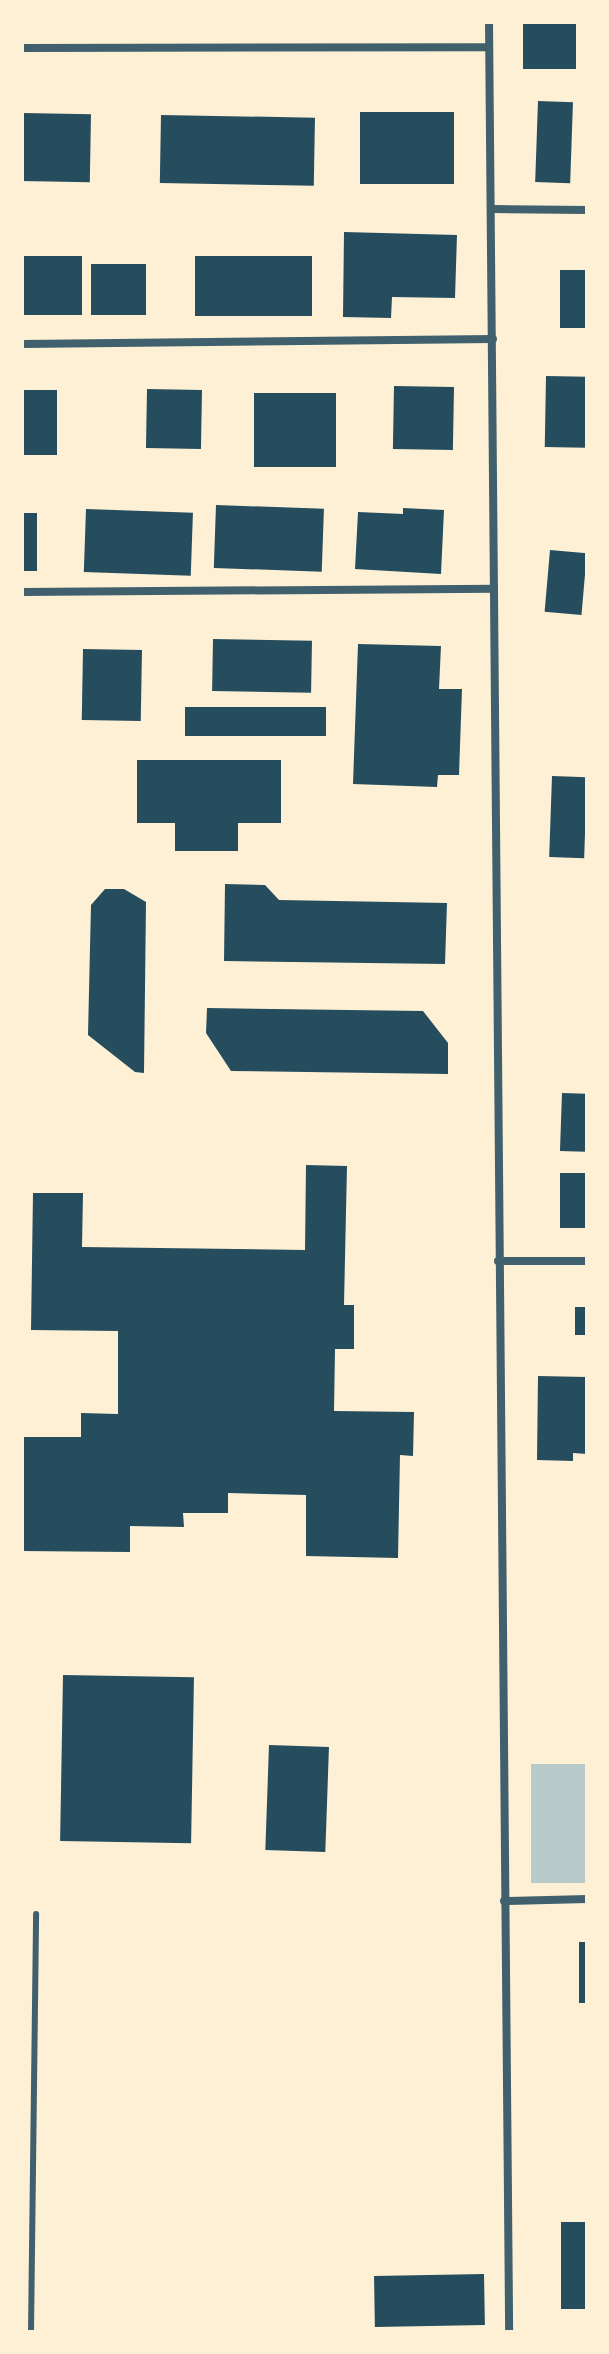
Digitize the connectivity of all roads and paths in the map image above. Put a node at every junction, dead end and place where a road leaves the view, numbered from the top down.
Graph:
1 (489, 22) edge
2 (489, 47) junction
3 (22, 48) edge
4 (493, 209) junction
5 (587, 210) edge
6 (493, 339) junction
7 (22, 344) edge
8 (494, 589) junction
9 (22, 592) edge
10 (498, 1261) junction
11 (587, 1261) edge
12 (587, 1899) edge
13 (504, 1901) junction
14 (36, 1914) dead end
15 (31, 2332) edge
16 (509, 2332) edge

1 - 2 street
2 - 3 street
2 - 4 street
4 - 5 street
4 - 6 street
6 - 7 street
6 - 8 street
8 - 9 street
8 - 10 street
10 - 11 street
10 - 13 street
12 - 13 street
13 - 16 street
14 - 15 lane

